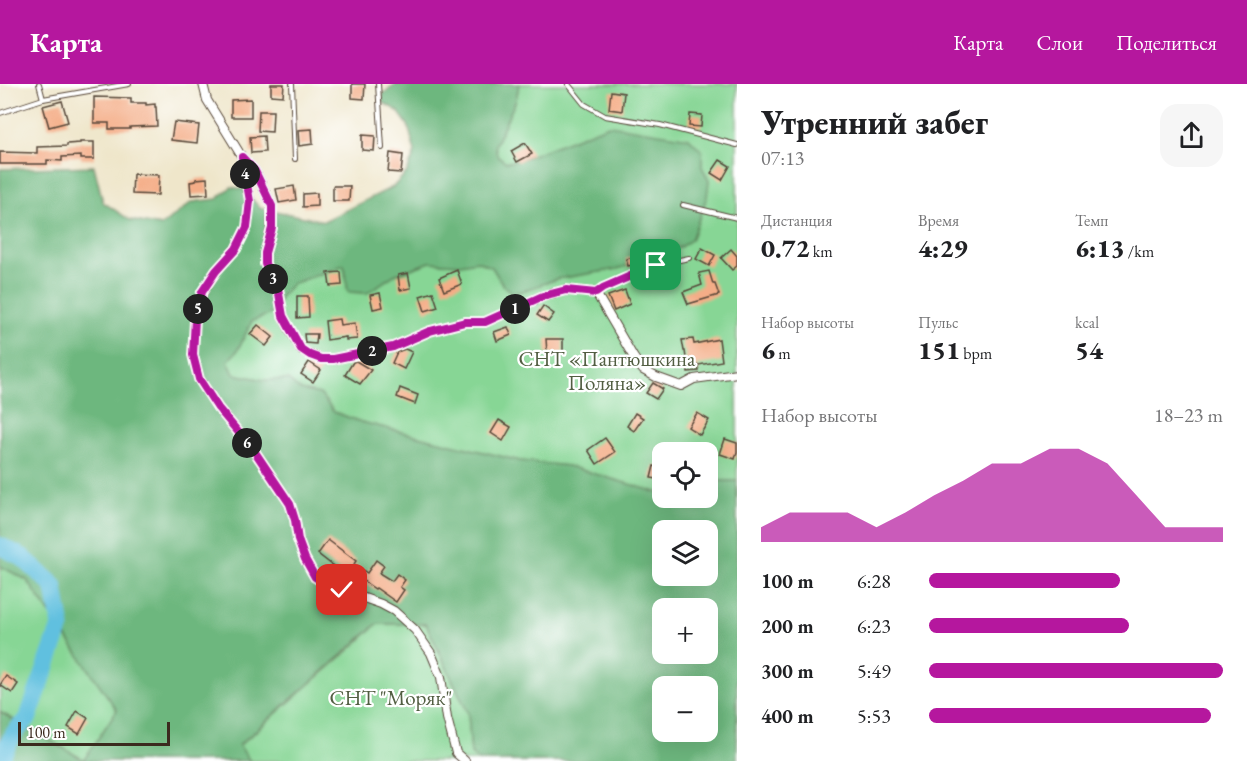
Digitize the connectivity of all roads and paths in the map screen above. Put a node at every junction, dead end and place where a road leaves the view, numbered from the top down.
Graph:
1 (39, 84) edge
2 (129, 84) edge
3 (202, 84) edge
4 (292, 84) edge
5 (378, 84) edge
6 (568, 84) edge
7 (43, 99) junction
8 (0, 113) edge
9 (737, 145) edge
10 (382, 148) dead end
11 (242, 157) junction
12 (296, 159) dead end
13 (683, 205) dead end
14 (737, 218) edge
15 (689, 258) dead end
16 (596, 293) junction
17 (737, 373) edge
18 (458, 757) edge
19 (465, 761) edge

1 - 7 lane
2 - 7 lane
3 - 11 street
4 - 12 lane
5 - 10 lane
6 - 9 lane
7 - 8 lane
11 - 16 street
11 - 18 street
13 - 14 lane
15 - 16 lane
16 - 17 street
18 - 19 street

